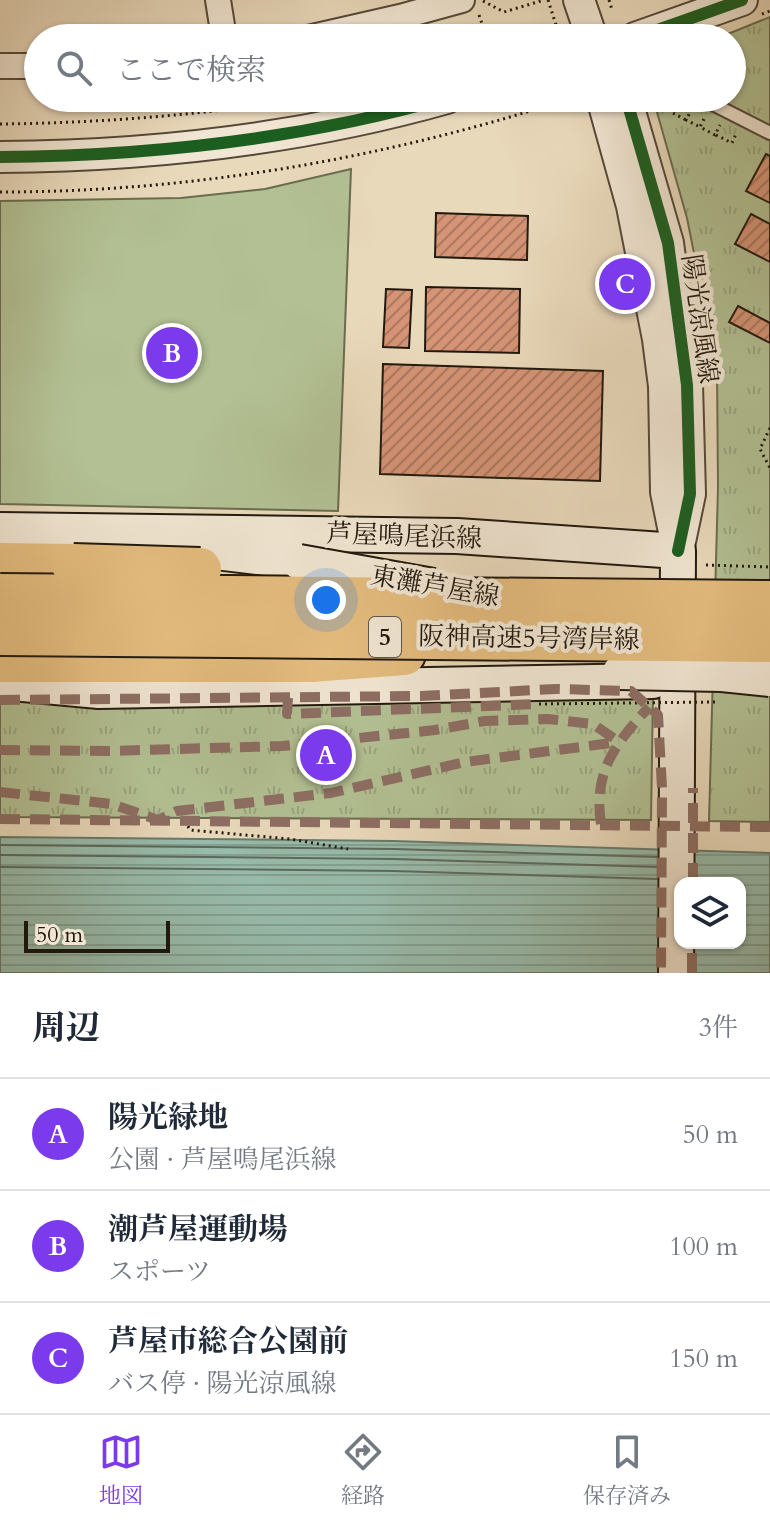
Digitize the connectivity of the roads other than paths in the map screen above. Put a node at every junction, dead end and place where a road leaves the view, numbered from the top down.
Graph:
1 (218, 0) edge
2 (579, 0) edge
3 (742, 0) edge
4 (470, 6) edge
5 (222, 24) edge
6 (369, 24) edge
7 (587, 24) edge
8 (674, 24) edge
9 (0, 66) edge
10 (24, 66) edge
11 (386, 112) edge
12 (606, 112) edge
13 (630, 112) edge
14 (728, 112) edge
15 (770, 133) edge
16 (0, 157) edge
17 (0, 530) edge
18 (0, 548) edge
19 (692, 558) junction
20 (0, 564) edge
21 (770, 593) edge
22 (0, 595) edge
23 (770, 602) edge
24 (0, 634) edge
25 (770, 641) edge
26 (770, 649) edge
27 (614, 655) junction
28 (0, 661) edge
29 (770, 679) edge
30 (0, 680) edge
31 (678, 680) junction
32 (676, 973) edge

1 - 5 street
2 - 7 street
3 - 8 street
4 - 6 street
9 - 10 street
11 - 16 street
12 - 19 street, 陽光涼風線
13 - 19 street, 陽光涼風線
14 - 15 lane
17 - 19 main road, 芦屋鳴尾浜線
18 - 26 main road, 東灘芦屋線, bridge
19 - 31 main road
20 - 21 highway, bridge
22 - 23 highway, 阪神高速5号湾岸線 / 5, bridge
24 - 27 highway, 阪神高速5号湾岸線 / 5, bridge
25 - 27 highway, 阪神高速5号湾岸線 / 5, bridge
27 - 28 highway, 5, bridge
27 - 29 main road, bridge
27 - 30 main road
30 - 31 main road
31 - 32 main road

